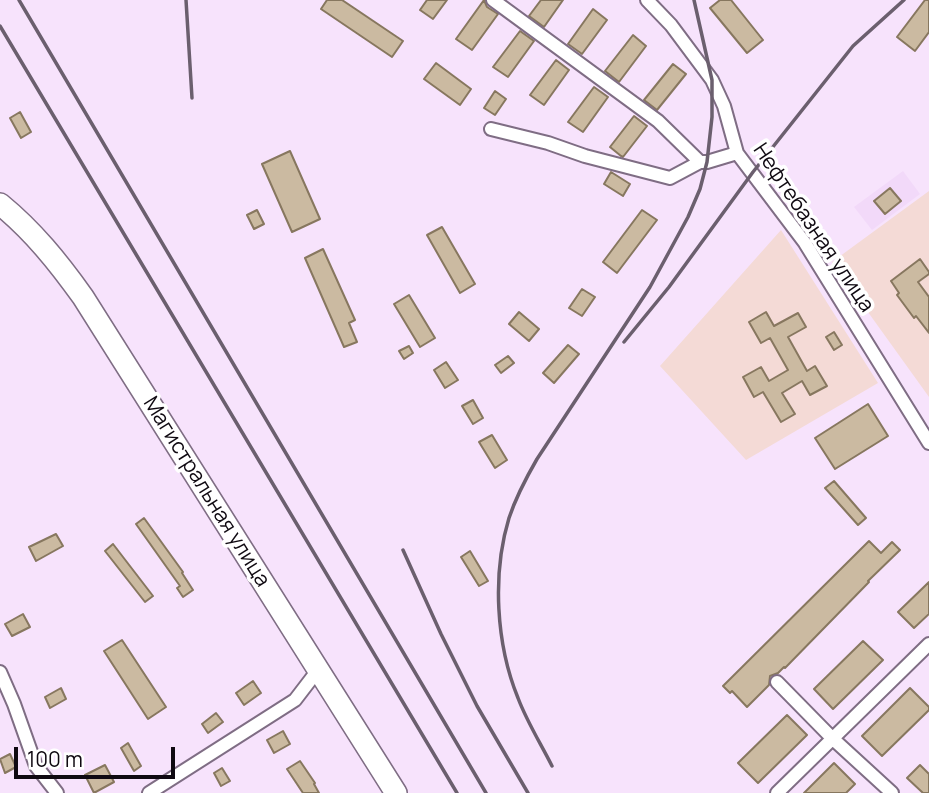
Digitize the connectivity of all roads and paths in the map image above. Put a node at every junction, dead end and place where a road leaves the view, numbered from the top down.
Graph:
1 (493, 0) edge
2 (647, 0) edge
3 (491, 130) dead end
4 (737, 153) junction
5 (700, 162) junction
6 (0, 204) edge
7 (929, 443) edge
8 (929, 644) edge
9 (318, 670) junction
10 (0, 672) edge
11 (777, 682) dead end
12 (832, 738) junction
13 (57, 793) edge
14 (149, 793) edge
15 (396, 793) edge
16 (776, 793) edge
17 (892, 793) edge

1 - 5 street
2 - 4 street, Нефтебазная улица
3 - 5 street
4 - 5 street
4 - 7 street, Нефтебазная улица
6 - 9 main road, Магистральная улица
8 - 12 street
9 - 14 street
9 - 15 main road, Магистральная улица
10 - 13 street
11 - 12 street
12 - 16 street
12 - 17 street

